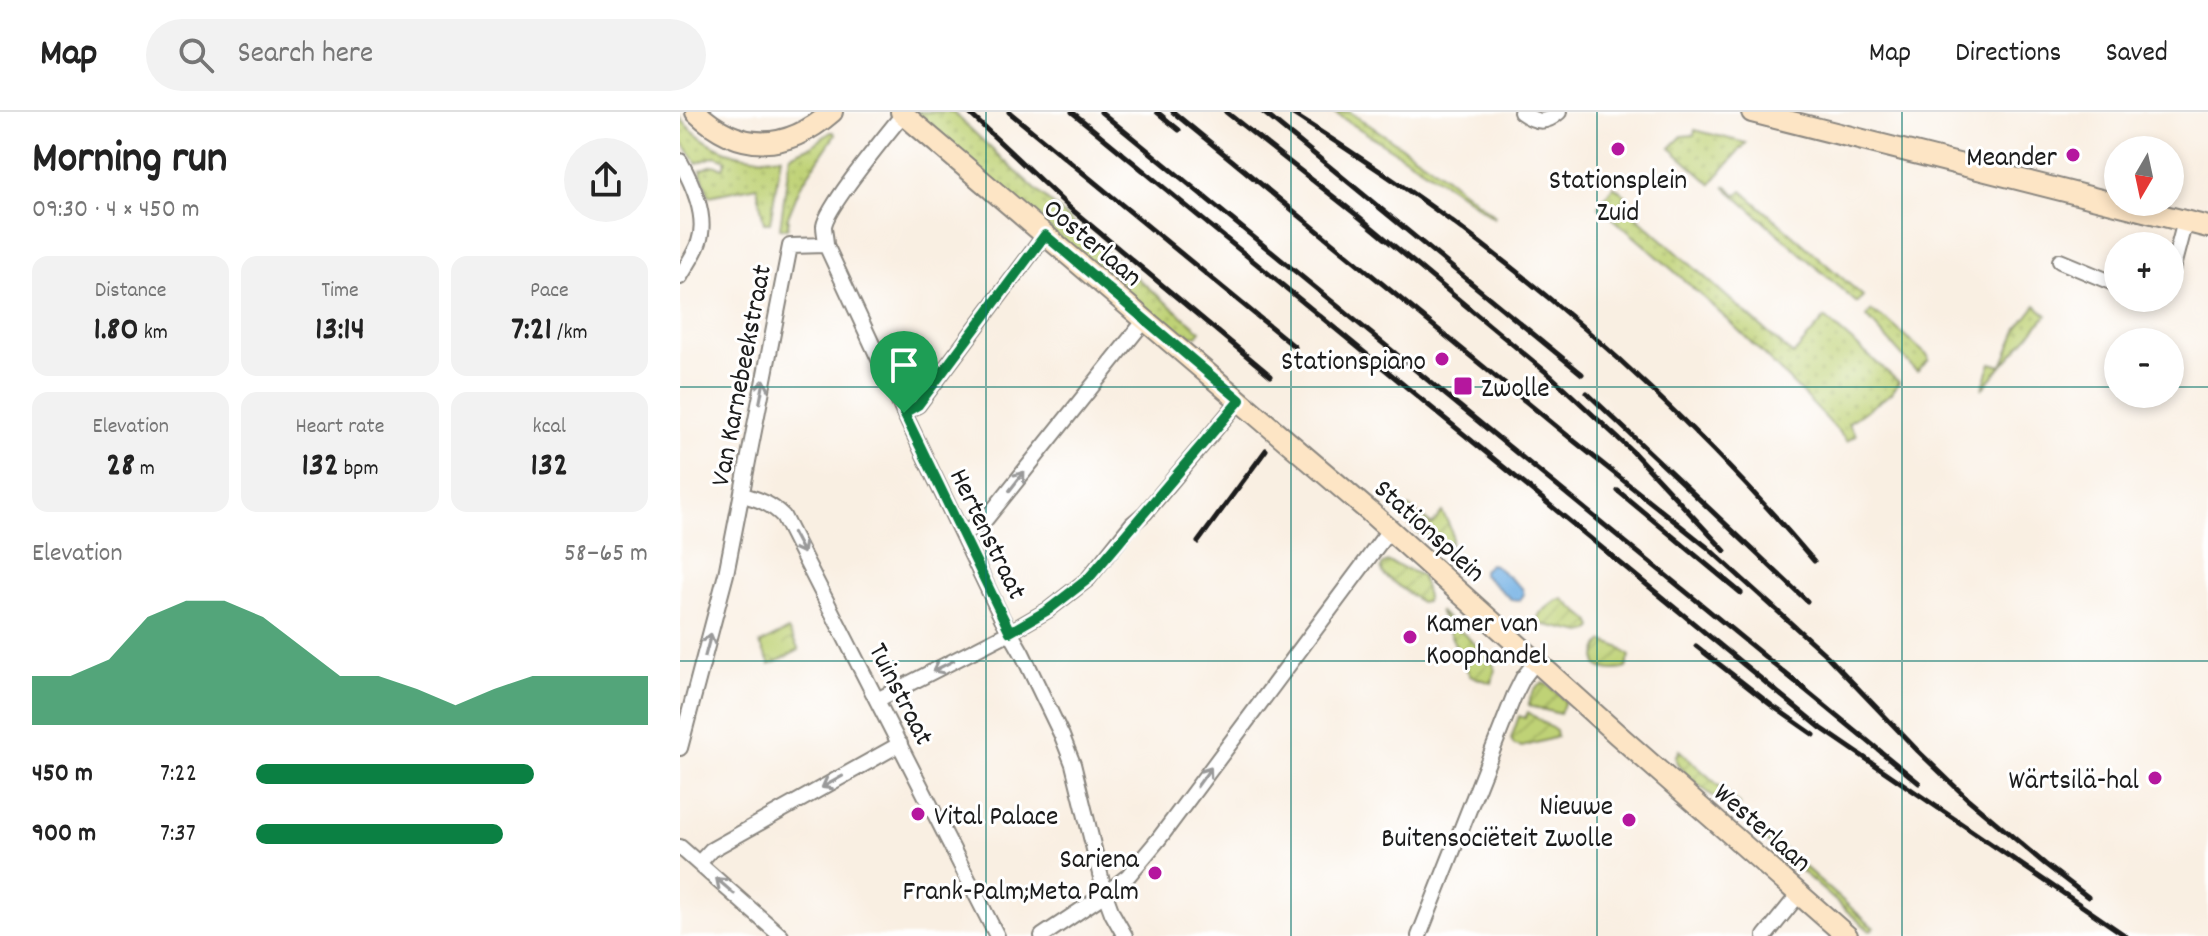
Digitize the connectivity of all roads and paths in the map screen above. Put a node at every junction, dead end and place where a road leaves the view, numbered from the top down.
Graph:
1 (696, 112) edge
2 (832, 112) edge
3 (1521, 112) edge
4 (1559, 112) edge
5 (1752, 112) edge
6 (902, 113) edge
7 (680, 161) edge
8 (2185, 221) junction
9 (2208, 227) edge
10 (2182, 232) edge
11 (1045, 235) junction
12 (826, 245) junction
13 (2060, 261) dead end
14 (680, 277) edge
15 (2104, 279) edge
16 (1145, 320) junction
17 (1245, 405) junction
18 (904, 413) junction
19 (742, 495) junction
20 (1390, 529) junction
21 (962, 533) junction
22 (1010, 632) junction
23 (1536, 661) junction
24 (877, 700) junction
25 (900, 744) junction
26 (680, 748) edge
27 (1645, 758) joint
28 (680, 847) edge
29 (699, 863) junction
30 (1105, 894) junction
31 (1799, 894) junction
32 (781, 936) edge
33 (997, 936) edge
34 (1042, 936) edge
35 (1125, 936) edge
36 (1419, 936) edge
37 (1765, 936) edge
38 (1847, 936) edge

1 - 2 street
3 - 4 street
5 - 8 street
6 - 11 street, Oosterlaan
6 - 12 street
7 - 14 street
8 - 9 street
8 - 10 street
11 - 16 street, Oosterlaan
11 - 18 street
12 - 18 street, Hertenstraat
19 -> 12 street, Van Karnebeekstraat
13 - 15 street
16 - 17 street, Oosterlaan
21 -> 16 street
17 - 20 street, Stationsplein
17 - 22 street
18 - 21 street, Hertenstraat
19 -> 24 street, Tuinstraat
26 -> 19 street, Van Karnebeekstraat
20 - 23 street, Stationsplein
30 -> 20 street
21 - 22 street, Hertenstraat
22 -> 24 street
22 - 30 street, Hertenstraat
23 - 27 street, Stationsplein
23 - 36 street
24 - 25 street, Tuinstraat
25 -> 29 street
25 - 33 street, Tuinstraat
27 - 31 street, Westerlaan
28 - 29 street
32 -> 29 street
30 - 34 street
30 - 35 street, Hertenstraat
31 - 37 street
31 - 38 street, Westerlaan

